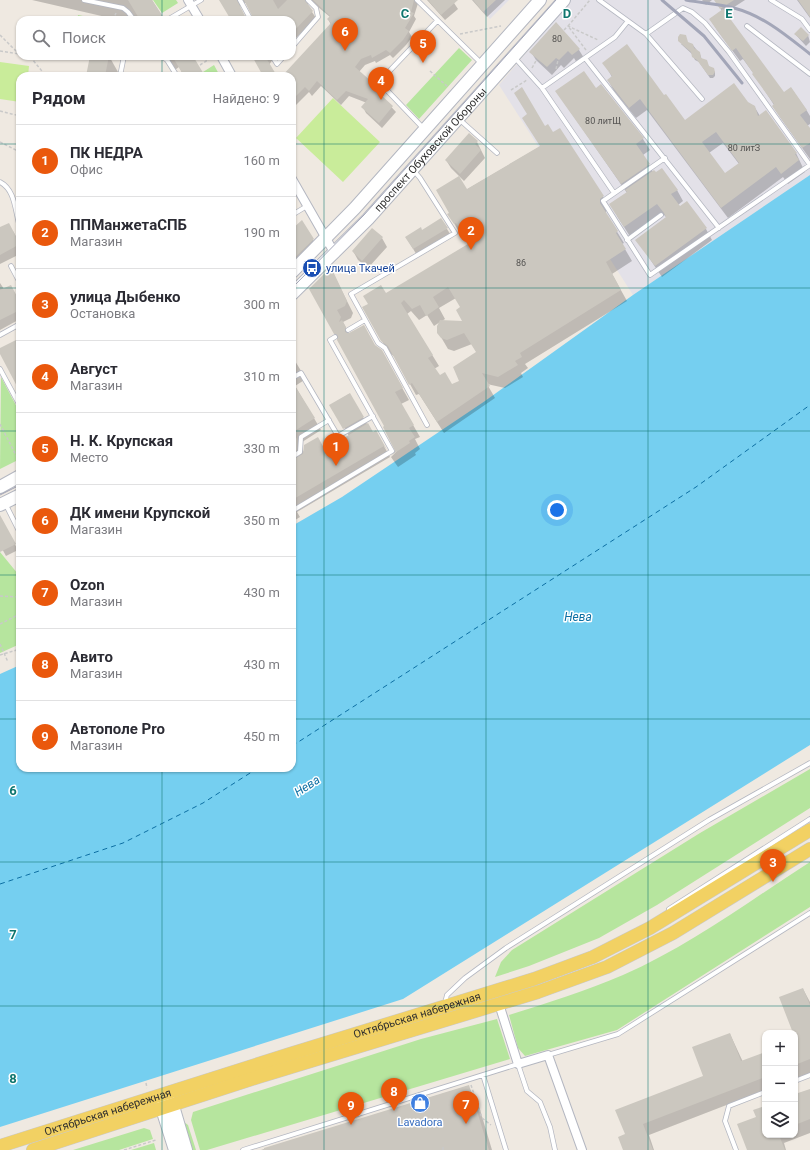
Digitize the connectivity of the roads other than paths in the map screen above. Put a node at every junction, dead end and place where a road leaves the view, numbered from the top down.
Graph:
1 (84, 0) edge
2 (201, 0) edge
3 (240, 0) edge
4 (308, 0) edge
5 (417, 0) edge
6 (540, 0) edge
7 (564, 0) edge
8 (599, 0) edge
9 (770, 0) edge
10 (190, 3) edge
11 (131, 16) edge
12 (172, 16) edge
13 (198, 16) edge
14 (249, 16) edge
15 (437, 20) junction
16 (628, 22) junction
17 (747, 26) dead end
18 (810, 30) edge
19 (646, 34) junction
20 (296, 42) edge
21 (513, 56) junction
22 (585, 58) junction
23 (123, 60) edge
24 (167, 60) edge
25 (223, 60) edge
26 (274, 60) edge
27 (280, 60) edge
28 (482, 64) junction
29 (121, 72) edge
30 (174, 72) edge
31 (230, 72) edge
32 (810, 74) edge
33 (542, 88) junction
34 (702, 99) dead end
35 (458, 118) junction
36 (425, 129) junction
37 (497, 153) dead end
38 (665, 158) junction
39 (810, 165) edge
40 (412, 170) junction
41 (0, 182) edge
42 (296, 186) edge
43 (614, 193) junction
44 (307, 206) junction
45 (16, 209) edge
46 (296, 213) edge
47 (661, 215) dead end
48 (719, 228) junction
49 (326, 238) junction
50 (627, 240) junction
51 (335, 254) junction
52 (11, 266) dead end
53 (296, 268) edge
54 (16, 275) edge
55 (296, 290) edge
56 (365, 320) junction
57 (16, 326) edge
58 (348, 330) dead end
59 (0, 335) edge
60 (336, 337) dead end
61 (0, 368) edge
62 (296, 376) edge
63 (16, 398) edge
64 (373, 416) junction
65 (329, 420) junction
66 (427, 425) dead end
67 (296, 454) edge
68 (16, 478) edge
69 (0, 487) edge
70 (16, 497) edge
71 (2, 504) edge
72 (296, 509) edge
73 (16, 527) edge
74 (810, 763) edge
75 (810, 819) edge
76 (810, 830) edge
77 (810, 849) edge
78 (667, 910) dead end
79 (809, 915) edge
80 (654, 919) dead end
81 (618, 945) junction
82 (499, 1004) junction
83 (445, 1006) junction
84 (548, 1055) junction
85 (518, 1064) junction
86 (483, 1075) junction
87 (810, 1075) edge
88 (798, 1080) edge
89 (762, 1093) edge
90 (164, 1094) junction
91 (167, 1107) junction
92 (0, 1146) edge
93 (50, 1147) edge
94 (33, 1150) edge
95 (175, 1150) edge
96 (186, 1150) edge
97 (243, 1150) edge
98 (506, 1150) edge
99 (555, 1150) edge
100 (582, 1150) edge
101 (736, 1150) edge

1 - 11 lane
2 - 10 lane
3 - 14 lane
4 - 20 lane
5 - 15 lane
6 - 28 main road, проспект Обуховской Обороны
7 - 21 main road, проспект Обуховской Обороны
8 - 16 lane
9 - 18 lane
10 - 12 lane
10 - 13 street
15 - 28 lane
15 - 36 lane
16 - 19 lane
16 - 22 lane
17 - 32 lane
19 - 34 lane
19 - 39 lane
21 - 33 lane
21 - 35 main road, проспект Обуховской Обороны
22 - 33 lane
22 - 38 lane
23 - 29 lane
24 - 30 lane
25 - 31 street
26 - 27 lane
28 - 36 main road, проспект Обуховской Обороны
33 - 43 lane
35 - 37 lane
35 - 40 main road, проспект Обуховской Обороны
36 - 49 main road, проспект Обуховской Обороны
38 - 43 lane
38 - 48 lane
39 - 48 lane
40 - 51 main road, проспект Обуховской Обороны
40 - 56 lane
41 - 45 lane
42 - 44 street
43 - 50 lane
44 - 46 lane
44 - 49 street
47 - 50 lane
48 - 50 lane
49 - 51 street
49 - 53 main road, проспект Обуховской Обороны
51 - 55 main road, проспект Обуховской Обороны
52 - 54 lane
56 - 58 lane
56 - 66 lane
57 - 59 lane
60 - 64 lane
61 - 63 lane
62 - 65 lane
64 - 65 lane
64 - 72 lane
65 - 67 lane
68 - 69 main road
70 - 71 main road
71 - 73 lane
74 - 83 lane
75 - 78 lane
76 - 81 main road, Октябрьская набережная
77 - 82 main road, Октябрьская набережная
79 - 84 lane
80 - 81 lane
81 - 83 main road, Октябрьская набережная
82 - 85 street
82 - 91 main road, Октябрьская набережная
83 - 90 main road, Октябрьская набережная
84 - 85 street
84 - 100 street
85 - 86 lane
85 - 99 lane
86 - 97 lane
86 - 98 lane
87 - 88 lane
89 - 101 lane
90 - 91 main road
90 - 92 main road, Октябрьская набережная
91 - 93 main road, Октябрьская набережная
91 - 95 main road
91 - 96 main road
93 - 94 main road, Октябрьская набережная

